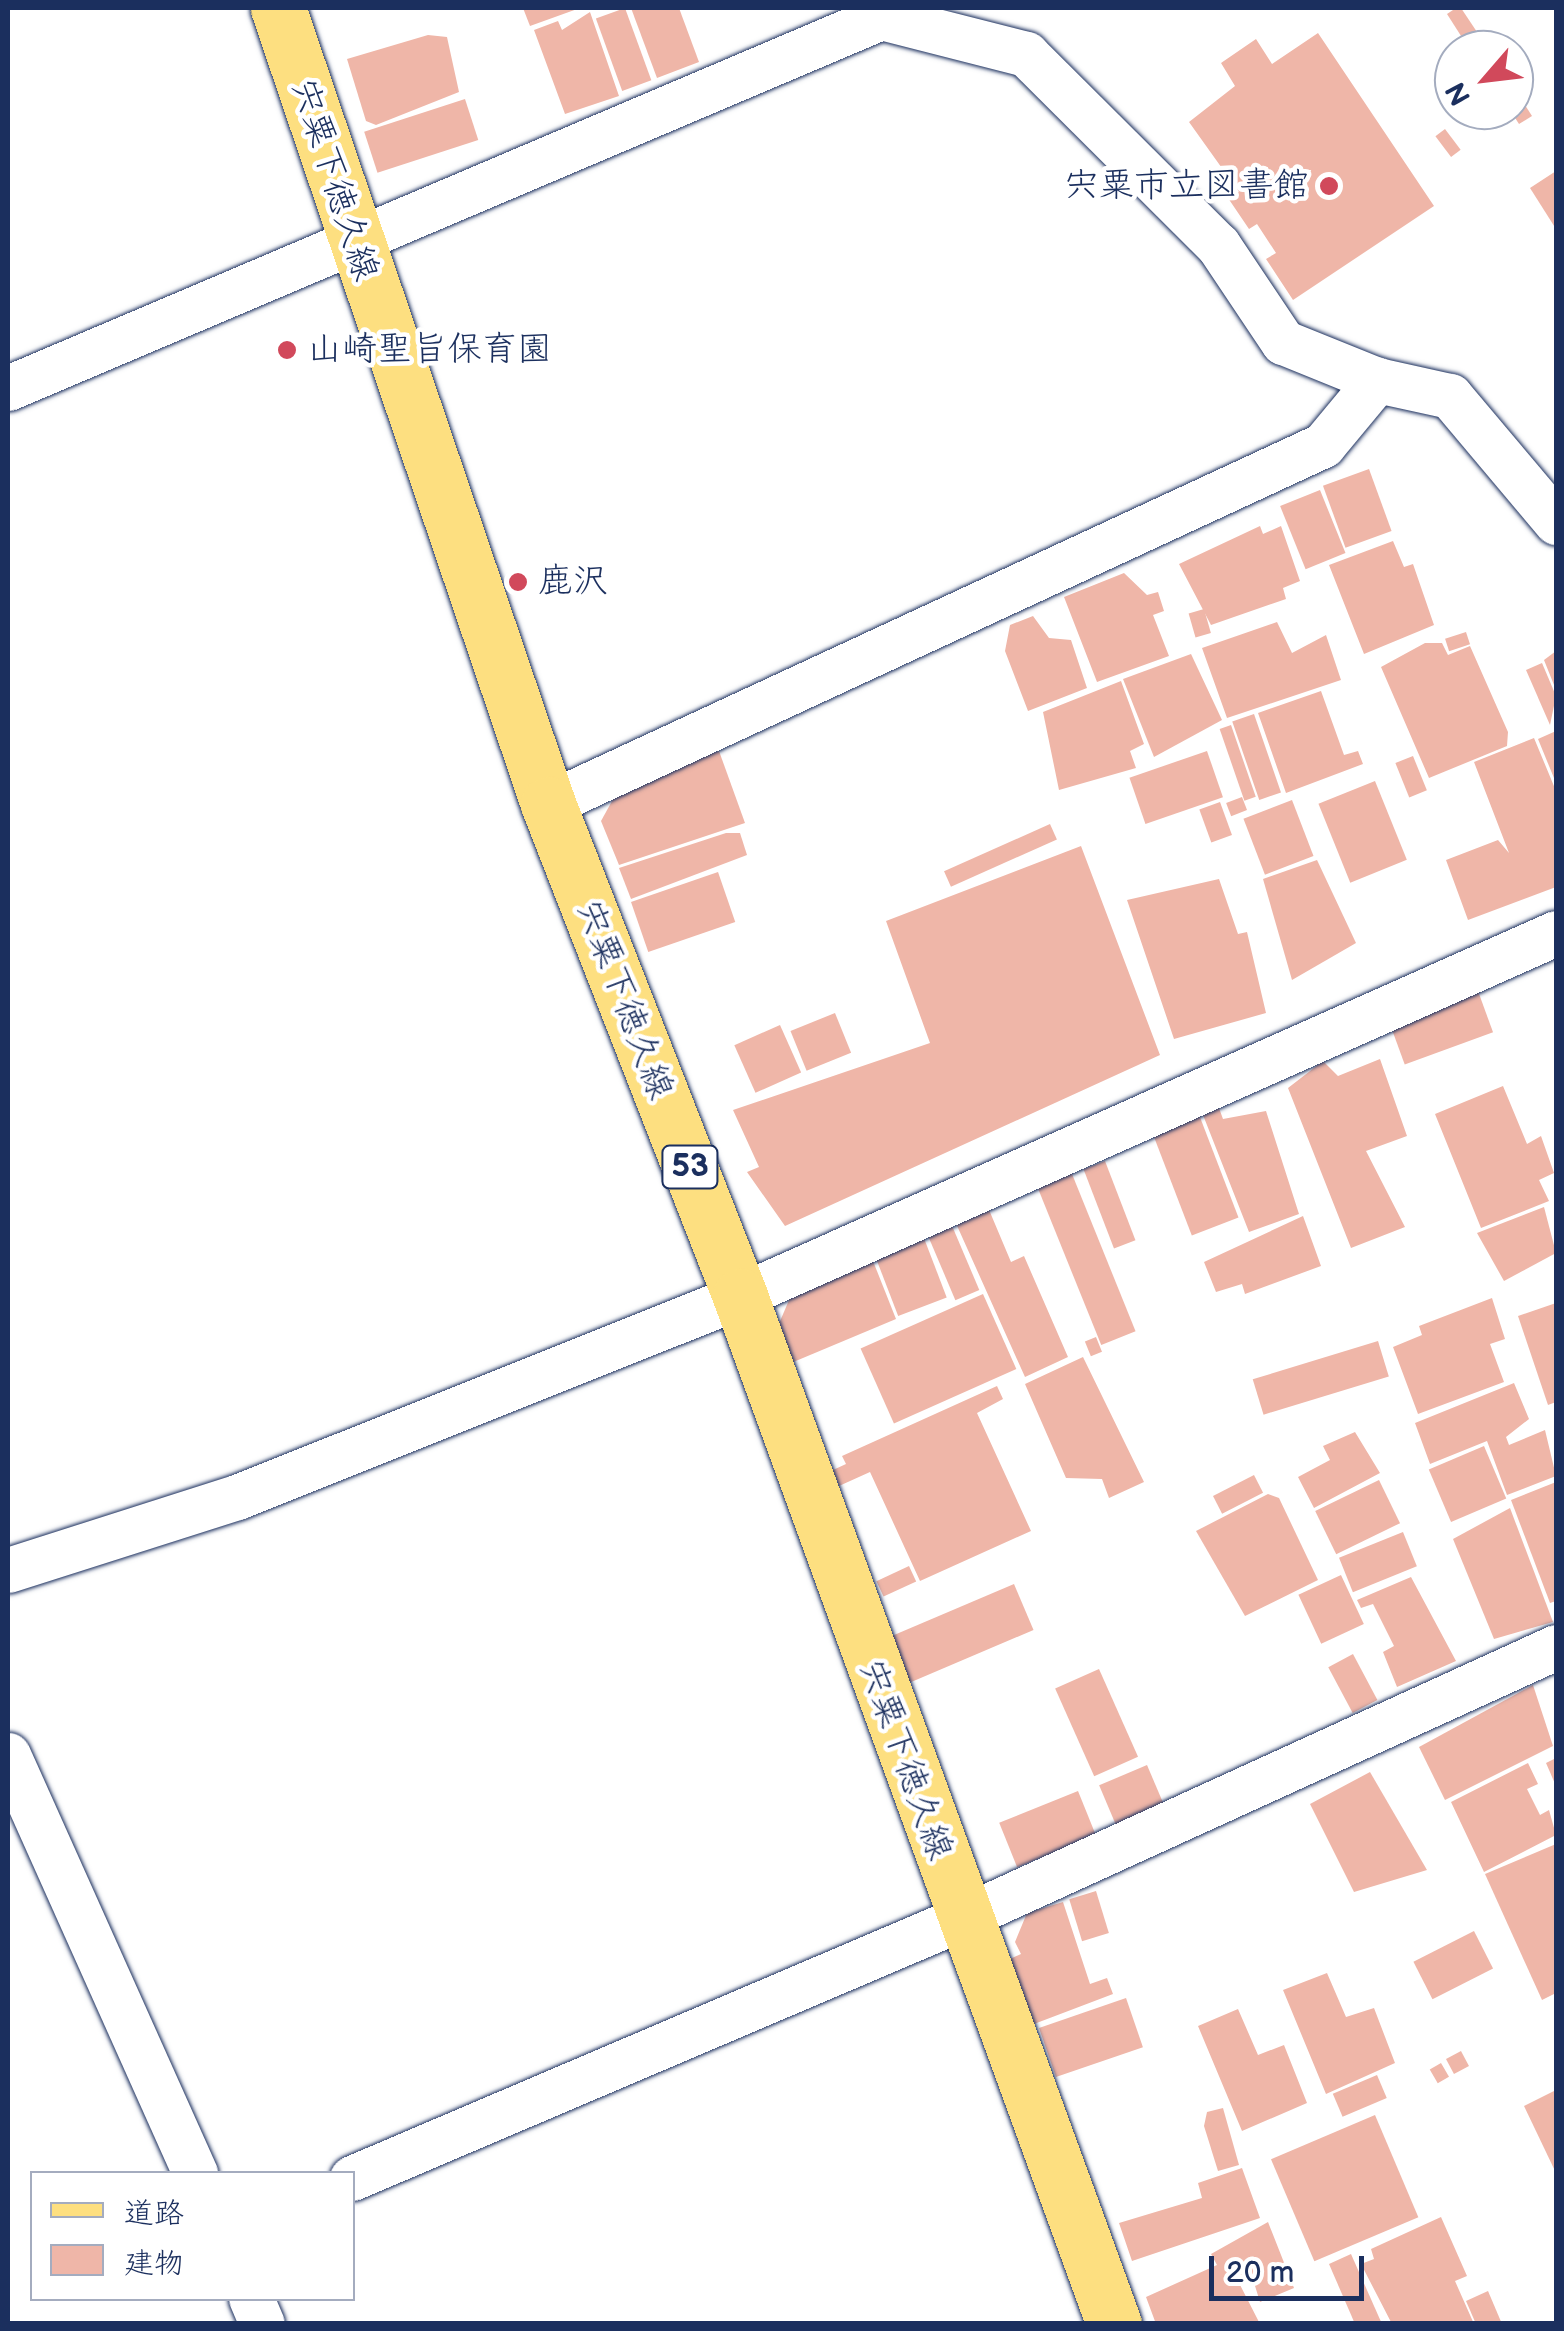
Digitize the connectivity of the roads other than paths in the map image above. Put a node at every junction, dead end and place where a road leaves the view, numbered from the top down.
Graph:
1 (278, 8) edge
2 (878, 12) edge
3 (354, 246) junction
4 (1376, 380) junction
5 (8, 388) edge
6 (1556, 522) edge
7 (548, 804) junction
8 (1556, 933) edge
9 (740, 1296) junction
10 (8, 1570) edge
11 (1556, 1646) edge
12 (8, 1754) edge
13 (962, 1918) junction
14 (194, 2171) edge
15 (355, 2177) edge
16 (1114, 2324) edge

1 - 3 main road, 宍粟下徳久線 / 53
2 - 3 street
2 - 4 street
3 - 5 street
3 - 7 main road, 宍粟下徳久線 / 53
4 - 6 street
4 - 7 street
7 - 9 main road, 宍粟下徳久線 / 53
8 - 9 street
9 - 10 street
9 - 13 main road, 宍粟下徳久線 / 53
11 - 13 street
12 - 14 street
13 - 15 street
13 - 16 main road, 宍粟下徳久線 / 53

